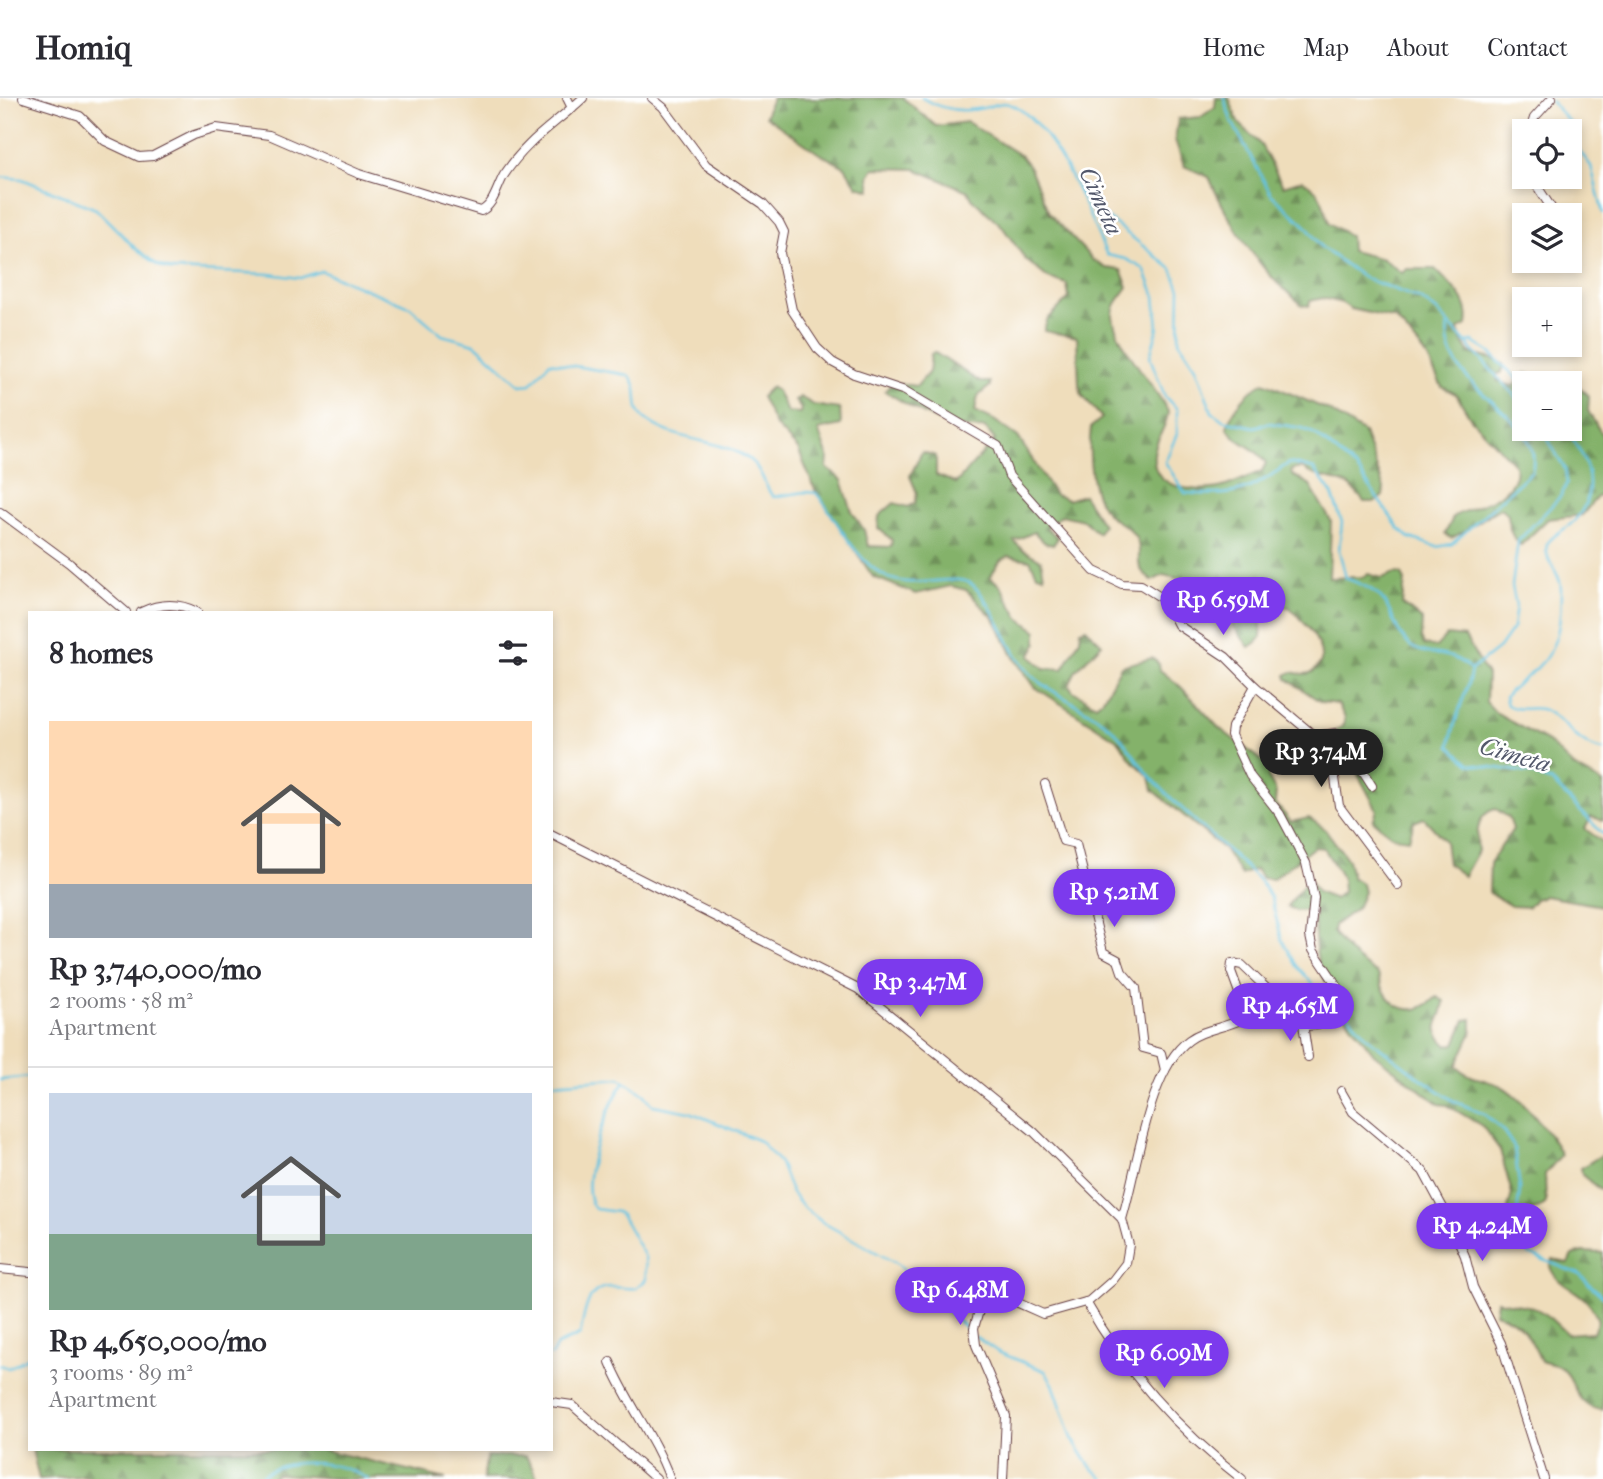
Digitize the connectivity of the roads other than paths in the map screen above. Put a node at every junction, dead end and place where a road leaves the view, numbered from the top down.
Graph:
1 (23, 98) edge
2 (568, 98) edge
3 (583, 98) edge
4 (652, 98) edge
5 (1552, 98) edge
6 (572, 108) junction
7 (1534, 119) edge
8 (0, 512) edge
9 (125, 611) edge
10 (144, 611) edge
11 (195, 611) edge
12 (1255, 686) junction
13 (1314, 736) junction
14 (1045, 784) dead end
15 (1372, 786) dead end
16 (553, 835) edge
17 (1398, 885) dead end
18 (1303, 1024) junction
19 (1307, 1057) dead end
20 (1165, 1070) junction
21 (1341, 1091) dead end
22 (1122, 1219) junction
23 (0, 1269) edge
24 (28, 1272) edge
25 (1086, 1302) junction
26 (610, 1362) dead end
27 (553, 1402) edge
28 (656, 1479) edge
29 (670, 1479) edge
30 (1003, 1479) edge
31 (1241, 1479) edge
32 (1544, 1479) edge

1 - 6 street
2 - 6 street
3 - 6 street
4 - 12 street
5 - 7 street
8 - 9 street
10 - 11 street
12 - 13 street
12 - 18 street
13 - 15 street
13 - 17 street
14 - 20 street
16 - 22 street
18 - 19 street
18 - 20 street
20 - 22 street
21 - 32 street
22 - 25 street
23 - 24 street
25 - 30 street
25 - 31 street
26 - 29 street
27 - 28 street

